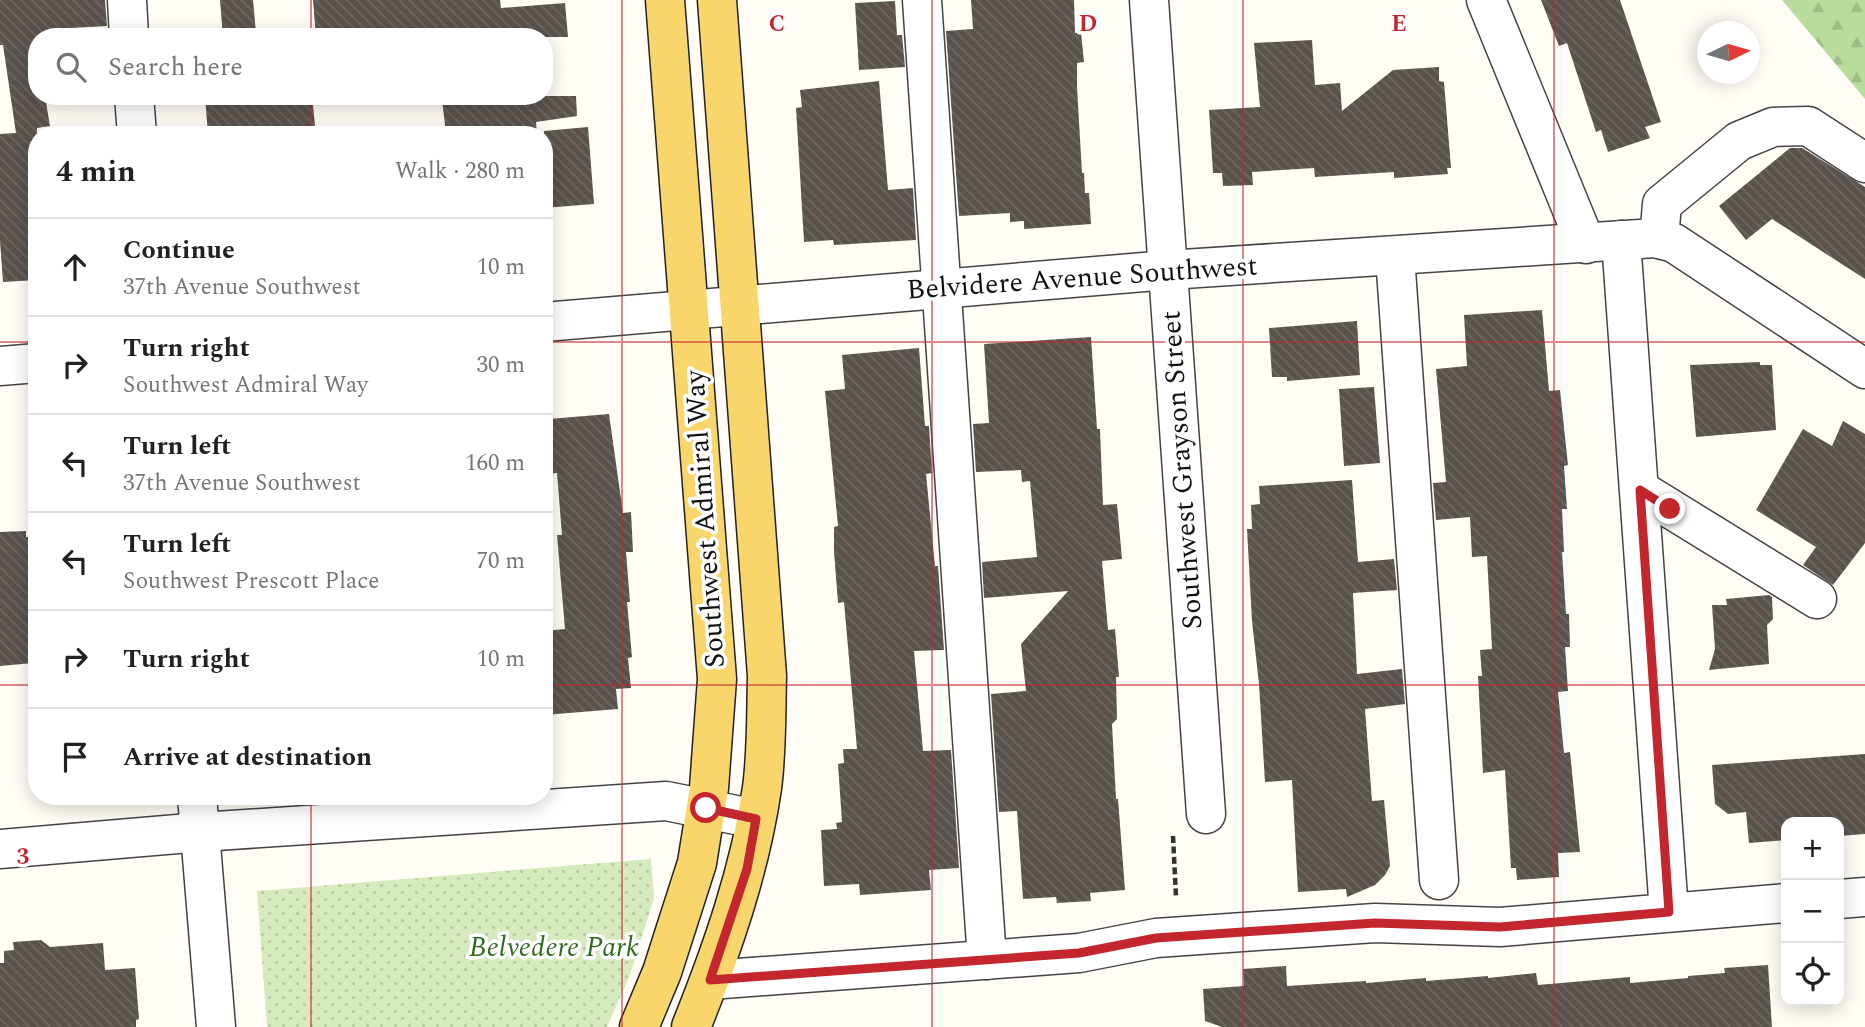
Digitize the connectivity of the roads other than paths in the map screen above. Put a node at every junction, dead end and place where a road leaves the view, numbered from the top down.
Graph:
1 (127, 0) edge
2 (665, 0) edge
3 (718, 0) edge
4 (922, 0) edge
5 (1149, 0) edge
6 (1486, 0) edge
7 (129, 28) edge
8 (135, 105) edge
9 (136, 126) edge
10 (1865, 163) edge
11 (1659, 239) junction
12 (1604, 242) junction
13 (1395, 256) junction
14 (1168, 270) junction
15 (941, 289) junction
16 (740, 305) junction
17 (689, 310) junction
18 (553, 321) edge
19 (28, 364) edge
20 (0, 366) edge
21 (1865, 369) edge
22 (1640, 490) junction
23 (1817, 599) dead end
24 (553, 804) edge
25 (522, 805) edge
26 (706, 808) junction
27 (199, 814) edge
28 (756, 819) junction
29 (1191, 819) road end
30 (0, 849) edge
31 (1439, 880) dead end
32 (1865, 897) edge
33 (1844, 899) edge
34 (1781, 903) edge
35 (1669, 912) junction
36 (987, 960) junction
37 (710, 980) junction
38 (216, 1027) edge
39 (639, 1027) edge
40 (691, 1027) edge

1 - 7 street
2 - 17 main road, Southwest Admiral Way
3 - 16 main road, Southwest Admiral Way
4 - 15 street
5 - 14 street, Southwest Grayson Street
6 - 12 street
8 - 9 street
10 - 11 street
11 - 12 street, Belvidere Avenue Southwest
11 - 21 street
12 - 13 street, Belvidere Avenue Southwest
12 - 22 street
13 - 14 street, Belvidere Avenue Southwest
13 - 31 street
14 - 15 street, Belvidere Avenue Southwest
14 - 29 street, Southwest Grayson Street
15 - 16 street, Belvidere Avenue Southwest
15 - 36 street
16 - 17 street, Belvidere Avenue Southwest
16 - 28 main road, Southwest Admiral Way
17 - 18 street, Belvidere Avenue Southwest
17 - 26 main road, Southwest Admiral Way
19 - 20 street
22 - 23 street
22 - 35 street
24 - 26 street
25 - 27 street
26 - 28 street
26 - 39 main road, Southwest Admiral Way
27 - 30 street
27 - 38 street
28 - 37 main road, Southwest Admiral Way
32 - 33 street
34 - 35 street
35 - 36 street
36 - 37 street
37 - 40 main road, Southwest Admiral Way

